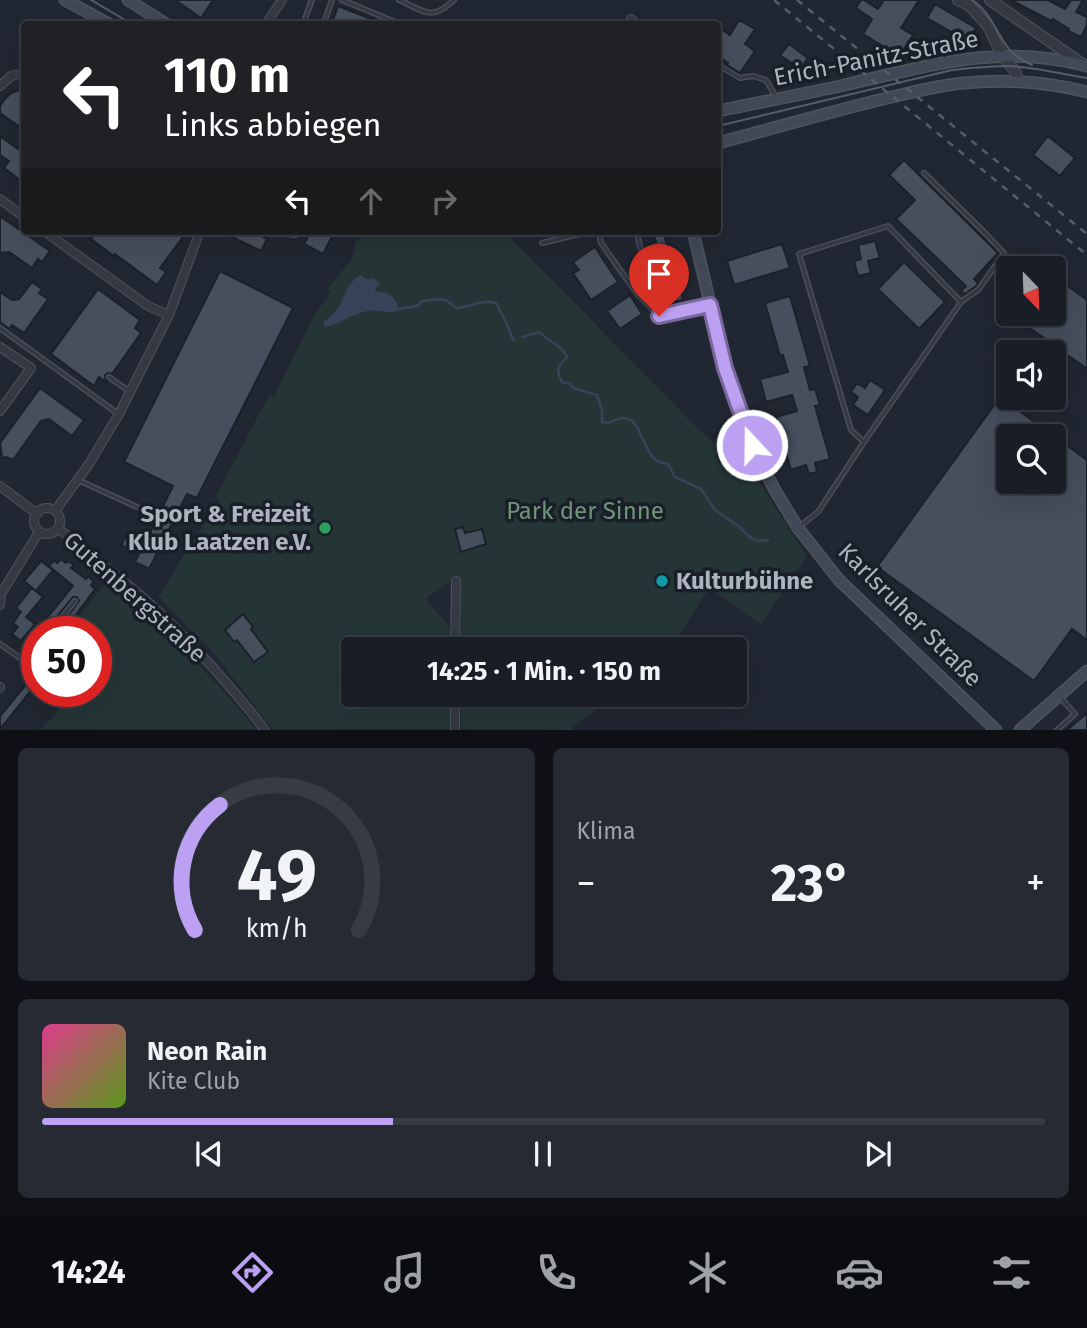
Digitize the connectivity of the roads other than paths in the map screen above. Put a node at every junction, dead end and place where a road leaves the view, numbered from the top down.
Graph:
1 (65, 0) edge
2 (128, 0) edge
3 (282, 0) edge
4 (312, 0) edge
5 (332, 0) edge
6 (342, 0) edge
7 (399, 0) edge
8 (454, 0) edge
9 (958, 0) edge
10 (990, 0) edge
11 (104, 21) edge
12 (161, 21) edge
13 (268, 21) edge
14 (304, 21) edge
15 (325, 21) edge
16 (393, 21) edge
17 (1002, 55) junction
18 (1086, 65) edge
19 (721, 67) edge
20 (21, 74) edge
21 (1019, 82) junction
22 (0, 86) edge
23 (1087, 92) edge
24 (777, 99) junction
25 (721, 110) edge
26 (721, 142) edge
27 (924, 173) dead end
28 (0, 199) edge
29 (21, 215) edge
30 (50, 235) edge
31 (199, 235) edge
32 (575, 235) edge
33 (600, 235) edge
34 (637, 235) edge
35 (694, 235) edge
36 (542, 243) dead end
37 (961, 302) junction
38 (710, 305) junction
39 (169, 315) junction
40 (659, 316) junction
41 (0, 328) edge
42 (0, 347) edge
43 (109, 377) dead end
44 (130, 392) junction
45 (0, 411) edge
46 (119, 414) junction
47 (864, 442) junction
48 (78, 480) junction
49 (0, 486) edge
50 (136, 507) dead end
51 (55, 511) junction
52 (37, 514) junction
53 (58, 528) junction
54 (798, 528) junction
55 (39, 532) junction
56 (456, 581) dead end
57 (0, 597) edge
58 (75, 601) dead end
59 (0, 605) edge
60 (63, 616) edge
61 (456, 637) edge
62 (0, 644) edge
63 (21, 659) edge
64 (1087, 671) edge
65 (1059, 696) junction
66 (455, 707) edge
67 (265, 730) edge
68 (455, 730) edge
69 (996, 730) edge
70 (1020, 730) edge
71 (1057, 730) edge

1 - 11 main road
2 - 12 main road
3 - 13 street
4 - 14 lane
5 - 15 lane
6 - 16 lane
7 - 8 lane
9 - 17 street
10 - 18 street
17 - 18 main road, Erich-Panitz-Straße
17 - 21 street
17 - 24 main road, Erich-Panitz-Straße
19 - 24 lane
20 - 22 street
21 - 23 main road, Erich-Panitz-Straße
21 - 26 main road, Erich-Panitz-Straße
24 - 25 main road, Erich-Panitz-Straße
27 - 37 lane
28 - 29 street
30 - 39 street
31 - 39 street
32 - 36 lane
33 - 40 lane
34 - 40 lane
35 - 38 main road, Karlsruher Straße
37 - 47 lane
37 - 47 lane
38 - 40 lane
38 - 54 main road, Karlsruher Straße
39 - 44 street
41 - 46 lane
42 - 45 street
43 - 44 lane
44 - 46 street
46 - 48 street
47 - 54 lane
48 - 50 lane
48 - 51 street
49 - 52 street
51 - 52 street
51 - 53 street
52 - 55 street
53 - 55 street
53 - 67 street, Gutenbergstraße
54 - 69 main road, Karlsruher Straße
55 - 57 street
56 - 61 street
57 - 59 street
58 - 60 lane
62 - 63 lane
64 - 65 main road
65 - 70 main road
65 - 71 lane
66 - 68 street

